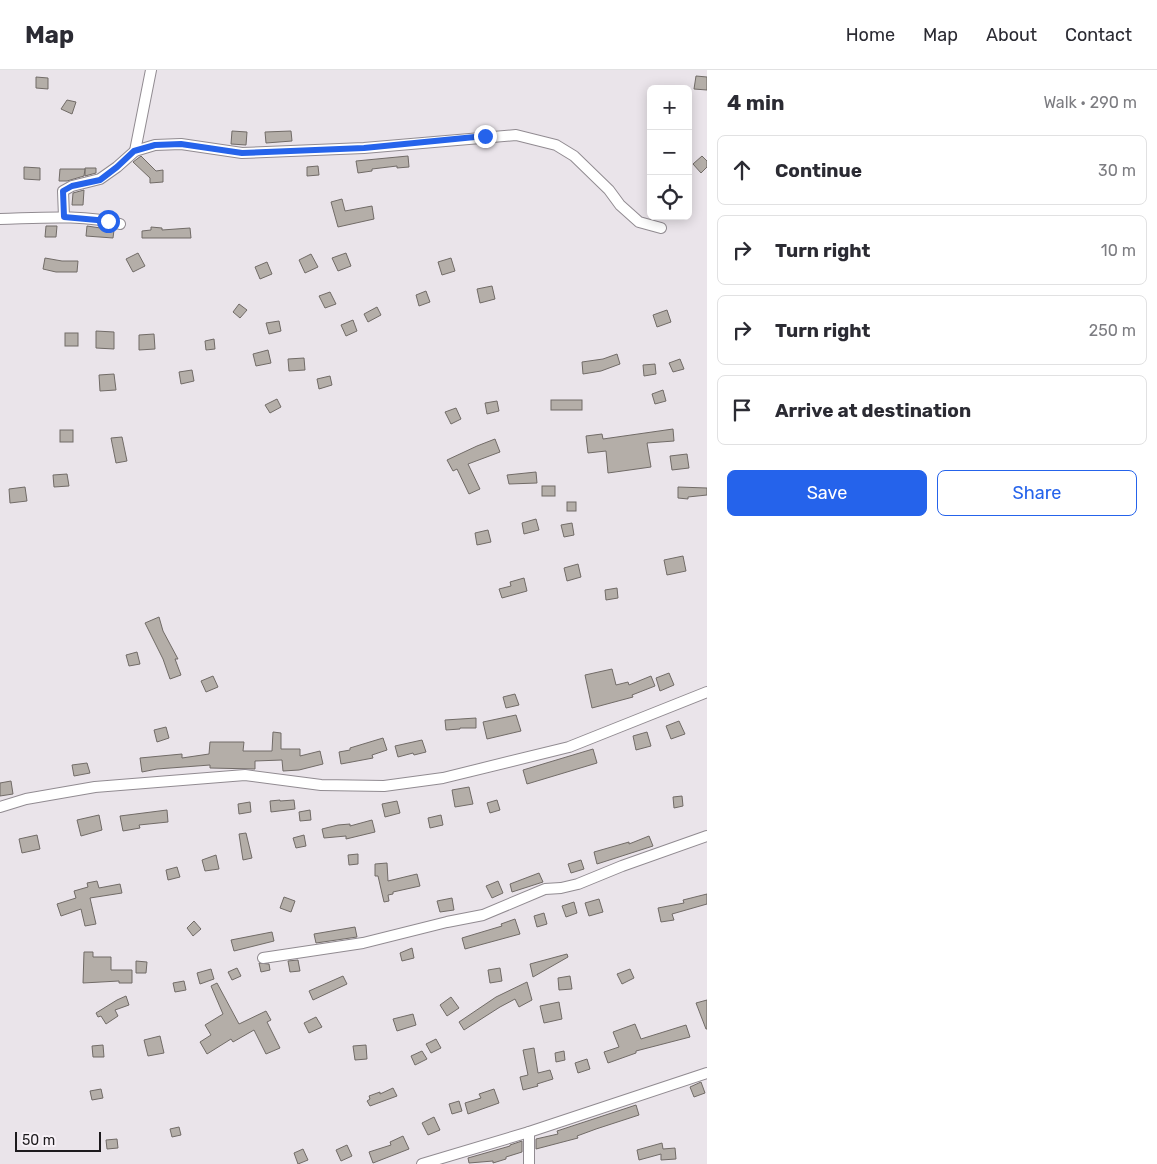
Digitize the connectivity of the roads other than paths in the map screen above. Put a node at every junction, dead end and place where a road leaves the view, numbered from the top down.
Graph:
1 (151, 70) edge
2 (134, 151) junction
3 (64, 217) junction
4 (0, 219) edge
5 (120, 224) dead end
6 (661, 228) dead end
7 (707, 692) edge
8 (0, 807) edge
9 (707, 836) edge
10 (264, 958) dead end
11 (707, 1073) edge
12 (529, 1132) junction
13 (422, 1164) edge
14 (529, 1164) edge

1 - 2 street
2 - 3 street
2 - 6 street
3 - 4 street
3 - 5 street
7 - 8 street
9 - 10 street
11 - 12 street
12 - 13 street
12 - 14 street

